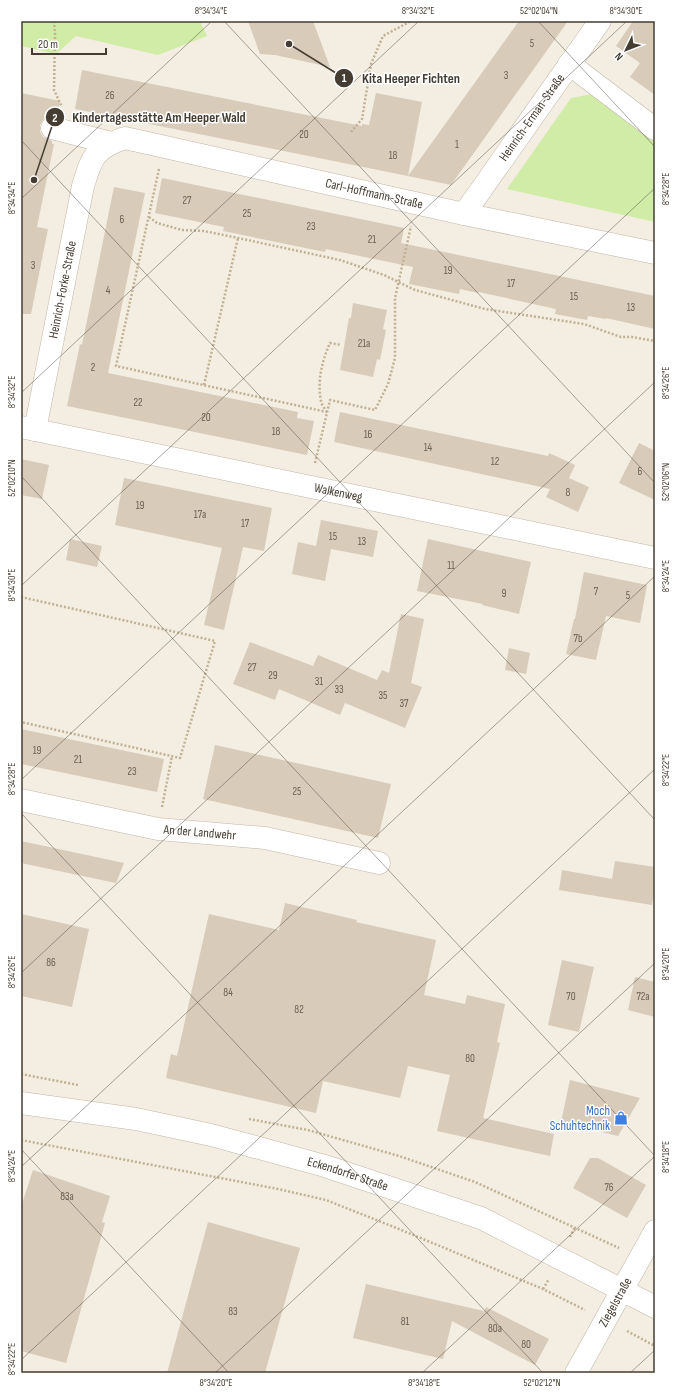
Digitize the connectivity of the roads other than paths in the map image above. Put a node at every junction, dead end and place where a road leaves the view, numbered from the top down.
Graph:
1 (600, 21) edge
2 (569, 64) junction
3 (52, 128) dead end
4 (655, 129) edge
5 (104, 147) junction
6 (464, 214) junction
7 (655, 253) edge
8 (28, 428) edge
9 (655, 558) edge
10 (21, 800) edge
11 (379, 863) dead end
12 (21, 1103) edge
13 (655, 1231) edge
14 (623, 1290) junction
15 (655, 1307) edge
16 (576, 1373) edge

1 - 2 street, Heinrich-Erman-Straße
2 - 4 street
2 - 6 street, Heinrich-Erman-Straße
3 - 5 street
5 - 6 street, Carl-Hoffmann-Straße
5 - 8 street, Heinrich-Forke-Straße
6 - 7 street, Carl-Hoffmann-Straße
8 - 9 street, Walkenweg
10 - 11 street, An der Landwehr
12 - 14 street, Eckendorfer Straße
13 - 14 street, Ziegelstraße
14 - 15 street, Eckendorfer Straße
14 - 16 street, Ziegelstraße

